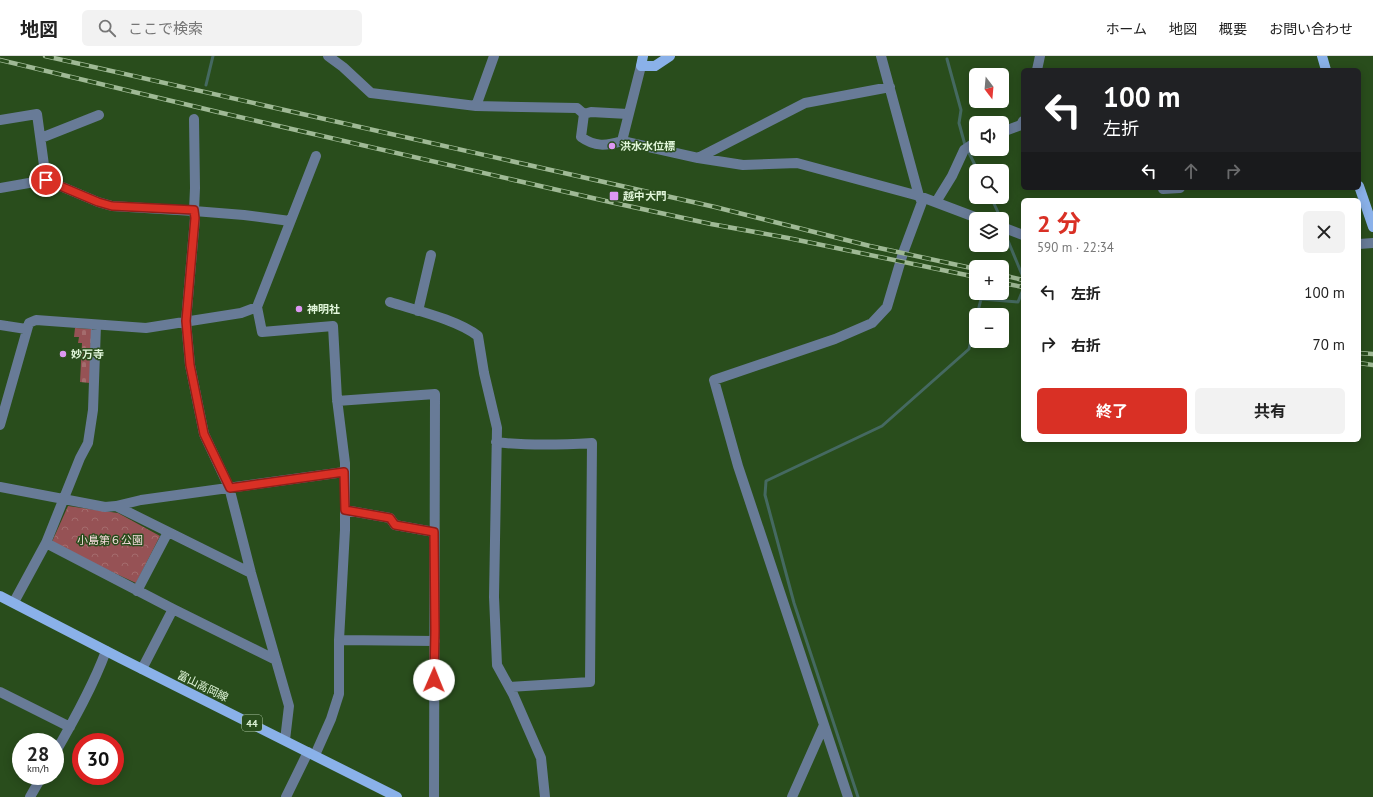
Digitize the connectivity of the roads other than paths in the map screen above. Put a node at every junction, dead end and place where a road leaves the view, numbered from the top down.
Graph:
1 (328, 56) edge
2 (346, 56) edge
3 (494, 56) edge
4 (670, 56) edge
5 (881, 56) edge
6 (1040, 56) edge
7 (1322, 56) edge
8 (642, 61) edge
9 (343, 67) junction
10 (1037, 68) edge
11 (1325, 68) edge
12 (890, 87) junction
13 (476, 106) junction
14 (584, 114) junction
15 (628, 114) junction
16 (99, 115) dead end
17 (194, 119) dead end
18 (0, 120) edge
19 (1021, 125) edge
20 (1009, 129) edge
21 (41, 138) junction
22 (622, 141) junction
23 (969, 147) edge
24 (316, 156) dead end
25 (698, 158) junction
26 (46, 180) junction
27 (0, 188) edge
28 (1360, 190) edge
29 (919, 196) junction
30 (936, 202) junction
31 (194, 210) junction
32 (969, 215) edge
33 (290, 221) junction
34 (1373, 227) edge
35 (1009, 230) edge
36 (1021, 234) edge
37 (1373, 243) edge
38 (1361, 244) edge
39 (431, 255) dead end
40 (390, 302) dead end
41 (257, 307) junction
42 (418, 311) junction
43 (186, 321) junction
44 (0, 325) edge
45 (96, 325) junction
46 (26, 329) junction
47 (337, 402) junction
48 (0, 425) edge
49 (496, 442) junction
50 (344, 472) junction
51 (0, 487) edge
52 (230, 488) junction
53 (64, 500) junction
54 (116, 506) junction
55 (345, 510) junction
56 (168, 532) junction
57 (434, 532) junction
58 (46, 543) junction
59 (252, 573) junction
60 (137, 591) junction
61 (0, 596) edge
62 (14, 602) junction
63 (173, 609) junction
64 (339, 640) junction
65 (435, 641) junction
66 (106, 651) junction
67 (276, 660) junction
68 (142, 669) junction
69 (509, 687) junction
70 (0, 692) edge
71 (824, 725) junction
72 (70, 727) junction
73 (64, 737) edge
74 (285, 740) junction
75 (311, 753) junction
76 (37, 785) edge
77 (30, 797) edge
78 (286, 797) edge
79 (397, 797) edge
80 (434, 797) edge
81 (545, 797) edge
82 (792, 797) edge
83 (848, 797) edge

1 - 9 street
2 - 9 street
3 - 13 street
4 - 8 main road
5 - 12 street
6 - 10 street
7 - 11 main road
8 - 15 street
9 - 13 street
12 - 25 street
12 - 29 street
13 - 14 street
14 - 15 street
14 - 22 street
15 - 22 street
16 - 21 street
17 - 31 street
18 - 21 street
19 - 20 street
21 - 26 street
22 - 25 street
23 - 30 street
24 - 33 street
25 - 29 street
26 - 27 street
26 - 31 street
28 - 34 main road
29 - 30 street
29 - 71 street
30 - 32 street
31 - 33 street
31 - 43 street
33 - 41 street
35 - 36 street
37 - 38 street
39 - 42 street
40 - 42 street
41 - 43 street
41 - 47 street
42 - 49 street
43 - 45 street
43 - 52 street
44 - 46 street
45 - 46 street
45 - 53 street
46 - 48 street
47 - 50 street
47 - 57 street
49 - 69 street
49 - 69 street
50 - 52 street
50 - 55 street
51 - 53 street
52 - 54 street
52 - 59 street
53 - 54 street
53 - 58 street
54 - 56 street
55 - 57 street
55 - 64 street
56 - 59 street
56 - 60 street
57 - 65 street
58 - 60 street
58 - 62 street
59 - 67 street
60 - 63 street
61 - 62 main road, 富山高岡線 / 44
62 - 66 main road, 富山高岡線 / 44
63 - 67 street
63 - 68 street
64 - 65 street
64 - 75 street
65 - 80 street
66 - 68 main road, 富山高岡線 / 44
66 - 72 street
67 - 74 street
68 - 74 main road, 富山高岡線 / 44
69 - 81 street
70 - 72 street
71 - 82 street
71 - 83 street
72 - 73 street
74 - 75 main road, 富山高岡線 / 44
75 - 78 street
75 - 79 main road, 富山高岡線 / 44
76 - 77 street

